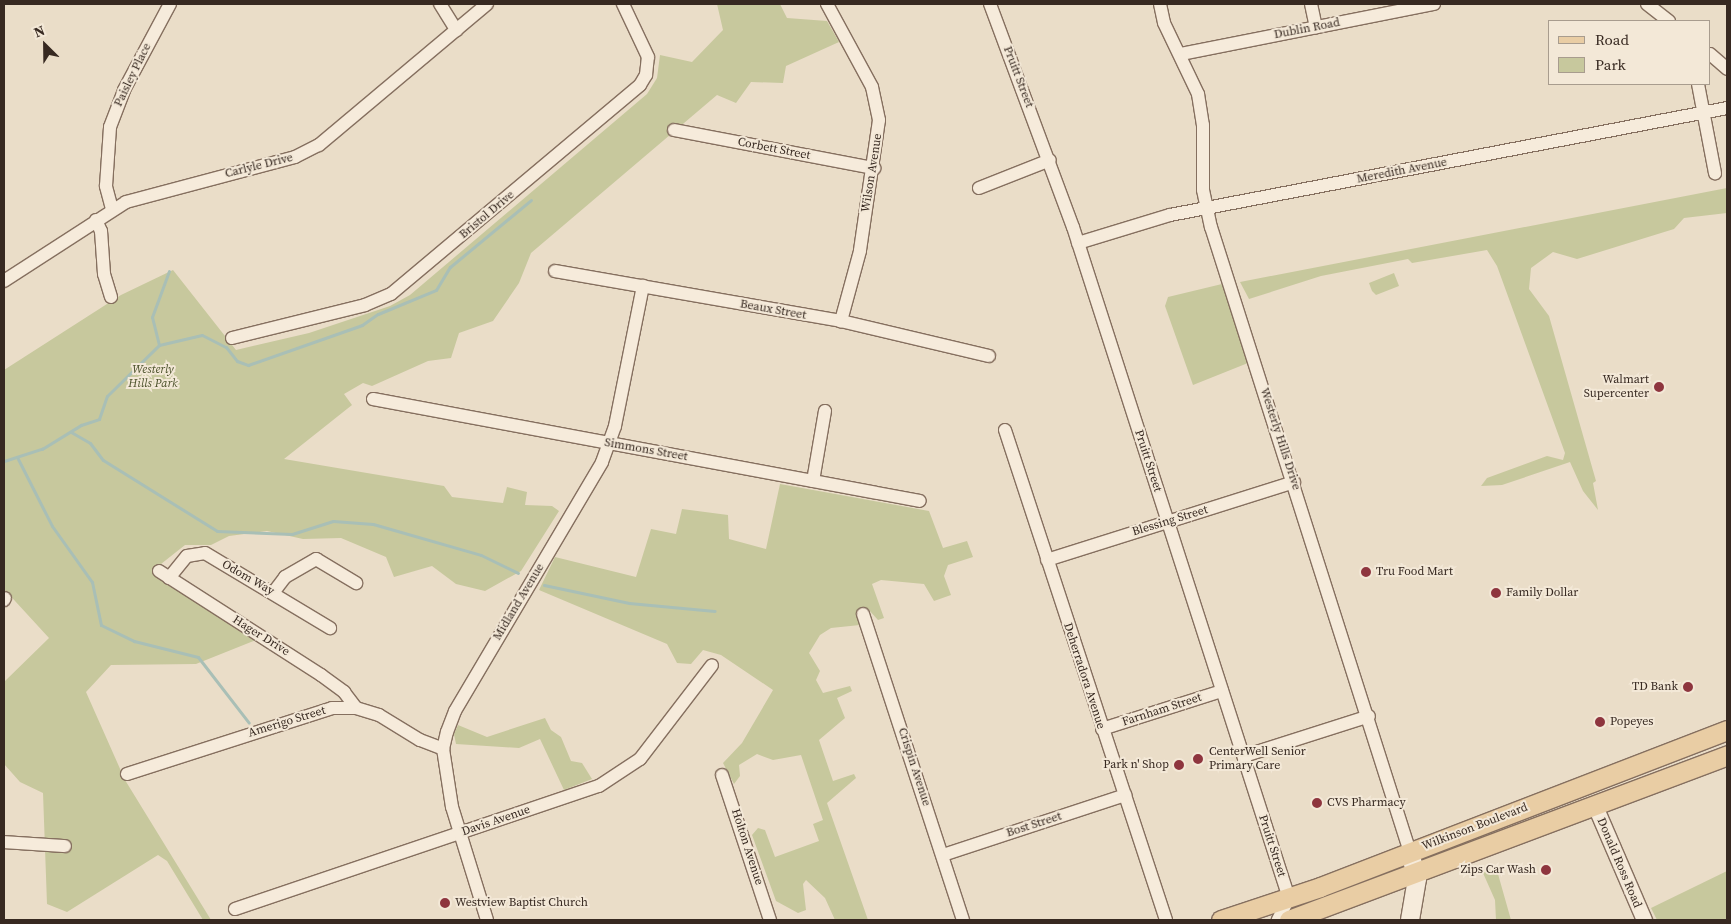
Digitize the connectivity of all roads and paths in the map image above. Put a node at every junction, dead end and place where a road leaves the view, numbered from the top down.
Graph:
1 (170, 4) edge
2 (440, 4) edge
3 (487, 4) edge
4 (623, 4) edge
5 (827, 4) edge
6 (990, 4) edge
7 (1160, 4) edge
8 (1311, 4) edge
9 (1434, 4) edge
10 (1647, 4) edge
11 (1668, 20) edge
12 (1316, 27) junction
13 (456, 30) junction
14 (1180, 54) junction
15 (1711, 55) edge
16 (1727, 69) edge
17 (1698, 85) edge
18 (1727, 108) edge
19 (1703, 112) junction
20 (674, 130) dead end
21 (1050, 160) junction
22 (874, 168) junction
23 (1715, 173) dead end
24 (979, 188) dead end
25 (1206, 208) junction
26 (112, 209) junction
27 (96, 220) junction
28 (1078, 242) junction
29 (555, 271) dead end
30 (4, 281) edge
31 (643, 286) junction
32 (111, 297) dead end
33 (841, 321) junction
34 (232, 338) dead end
35 (989, 356) dead end
36 (373, 399) dead end
37 (825, 411) dead end
38 (1006, 430) dead end
39 (609, 443) junction
40 (814, 481) junction
41 (1294, 482) junction
42 (920, 501) dead end
43 (1168, 522) junction
44 (1047, 560) junction
45 (164, 574) joint
46 (356, 582) dead end
47 (273, 593) junction
48 (863, 614) dead end
49 (330, 628) dead end
50 (712, 666) dead end
51 (1222, 691) junction
52 (356, 708) junction
53 (1369, 716) junction
54 (1102, 729) junction
55 (1727, 730) edge
56 (1686, 746) junction
57 (444, 749) junction
58 (1727, 755) edge
59 (1244, 756) junction
60 (127, 774) dead end
61 (722, 775) dead end
62 (1125, 795) junction
63 (1595, 806) junction
64 (460, 834) junction
65 (4, 842) edge
66 (65, 846) dead end
67 (1410, 852) junction
68 (943, 855) junction
69 (1416, 873) junction
70 (1289, 898) junction
71 (235, 909) dead end
72 (487, 920) edge
73 (770, 920) edge
74 (963, 920) edge
75 (1166, 920) edge
76 (1221, 920) edge
77 (1278, 920) edge
78 (1289, 920) edge
79 (1410, 920) edge
80 (1644, 920) edge

1 - 26 street, Paisley Place
2 - 13 street
3 - 13 street, Carlyle Drive
4 - 34 street, Bristol Drive
5 - 22 street, Wilson Avenue
6 - 21 street, Pruitt Street
7 - 14 street, Westerly Hills Drive
8 - 12 street
9 - 12 street, Dublin Road
10 - 11 street
12 - 14 street, Dublin Road
13 - 26 street, Carlyle Drive
14 - 25 street, Westerly Hills Drive
15 - 16 street
17 - 19 street
18 - 19 street, Meredith Avenue
19 - 23 street
19 - 25 street, Meredith Avenue
20 - 22 street, Corbett Street
21 - 24 street
21 - 28 street, Pruitt Street
22 - 33 street, Wilson Avenue
25 - 28 street, Meredith Avenue
25 - 41 street, Westerly Hills Drive
26 - 27 street, Carlyle Drive
27 - 30 street, Carlyle Drive
27 - 32 street
28 - 43 street, Pruitt Street
29 - 31 street, Beaux Street
31 - 33 street, Beaux Street
31 - 39 street, Midland Avenue
33 - 35 street, Beaux Street
36 - 39 street, Simmons Street
37 - 40 street
38 - 44 street, Deherradora Avenue
39 - 40 street, Simmons Street
39 - 57 street, Midland Avenue
40 - 42 street, Simmons Street
41 - 43 street, Blessing Street
41 - 53 street, Westerly Hills Drive
43 - 44 street, Blessing Street
43 - 51 street, Pruitt Street
44 - 54 street, Deherradora Avenue
45 - 47 street, Odom Way
45 - 52 street, Hager Drive
46 - 47 street
47 - 49 street, Odom Way
48 - 68 street, Crispin Avenue
50 - 64 street, Davis Avenue
51 - 54 street, Farnham Street
51 - 59 street, Pruitt Street
52 - 57 street, Amerigo Street
52 - 60 street, Amerigo Street
53 - 59 street
53 - 67 street, Westerly Hills Drive
54 - 62 street, Deherradora Avenue
55 - 56 main road, Wilkinson Boulevard
56 - 63 main road
56 - 67 main road, Wilkinson Boulevard
57 - 64 street, Midland Avenue
58 - 63 main road, Wilkinson Boulevard
59 - 70 street, Pruitt Street
61 - 73 street, Holton Avenue
62 - 68 street, Bost Street
62 - 75 street, Deherradora Avenue
63 - 69 main road, Wilkinson Boulevard
63 - 80 street, Donald Ross Road
64 - 71 street, Davis Avenue
64 - 72 street, Midland Avenue
65 - 66 street
67 - 69 main road, Westerly Hills Drive
67 - 70 main road, Wilkinson Boulevard
68 - 74 street, Crispin Avenue
69 - 78 main road, Wilkinson Boulevard
69 - 79 main road
70 - 76 main road, Wilkinson Boulevard
70 - 77 street

